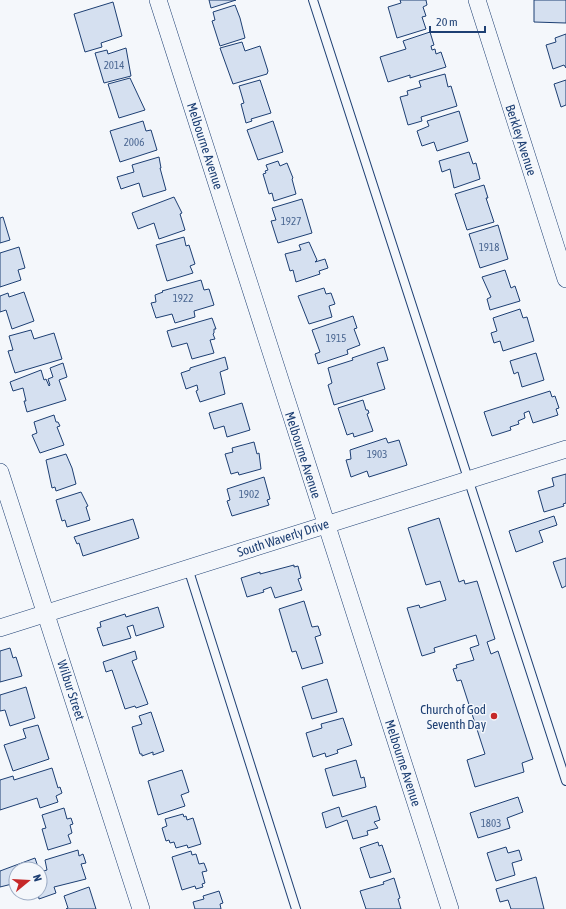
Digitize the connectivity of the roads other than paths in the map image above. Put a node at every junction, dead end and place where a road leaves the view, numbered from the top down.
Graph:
1 (158, 0) edge
2 (313, 0) edge
3 (477, 0) edge
4 (566, 280) edge
5 (566, 448) edge
6 (0, 472) edge
7 (469, 479) junction
8 (326, 525) junction
9 (188, 568) junction
10 (46, 613) junction
11 (0, 628) edge
12 (566, 781) edge
13 (141, 909) edge
14 (296, 909) edge
15 (450, 909) edge

1 - 8 street, Melbourne Avenue
2 - 7 lane
3 - 4 street, Berkley Avenue
5 - 7 street, South Waverly Drive
6 - 10 street, Wilbur Street
7 - 8 street, South Waverly Drive
7 - 12 lane
8 - 9 street, South Waverly Drive
8 - 15 street, Melbourne Avenue
9 - 10 street, South Waverly Drive
9 - 14 lane
10 - 11 street, South Waverly Drive
10 - 13 street, Wilbur Street

